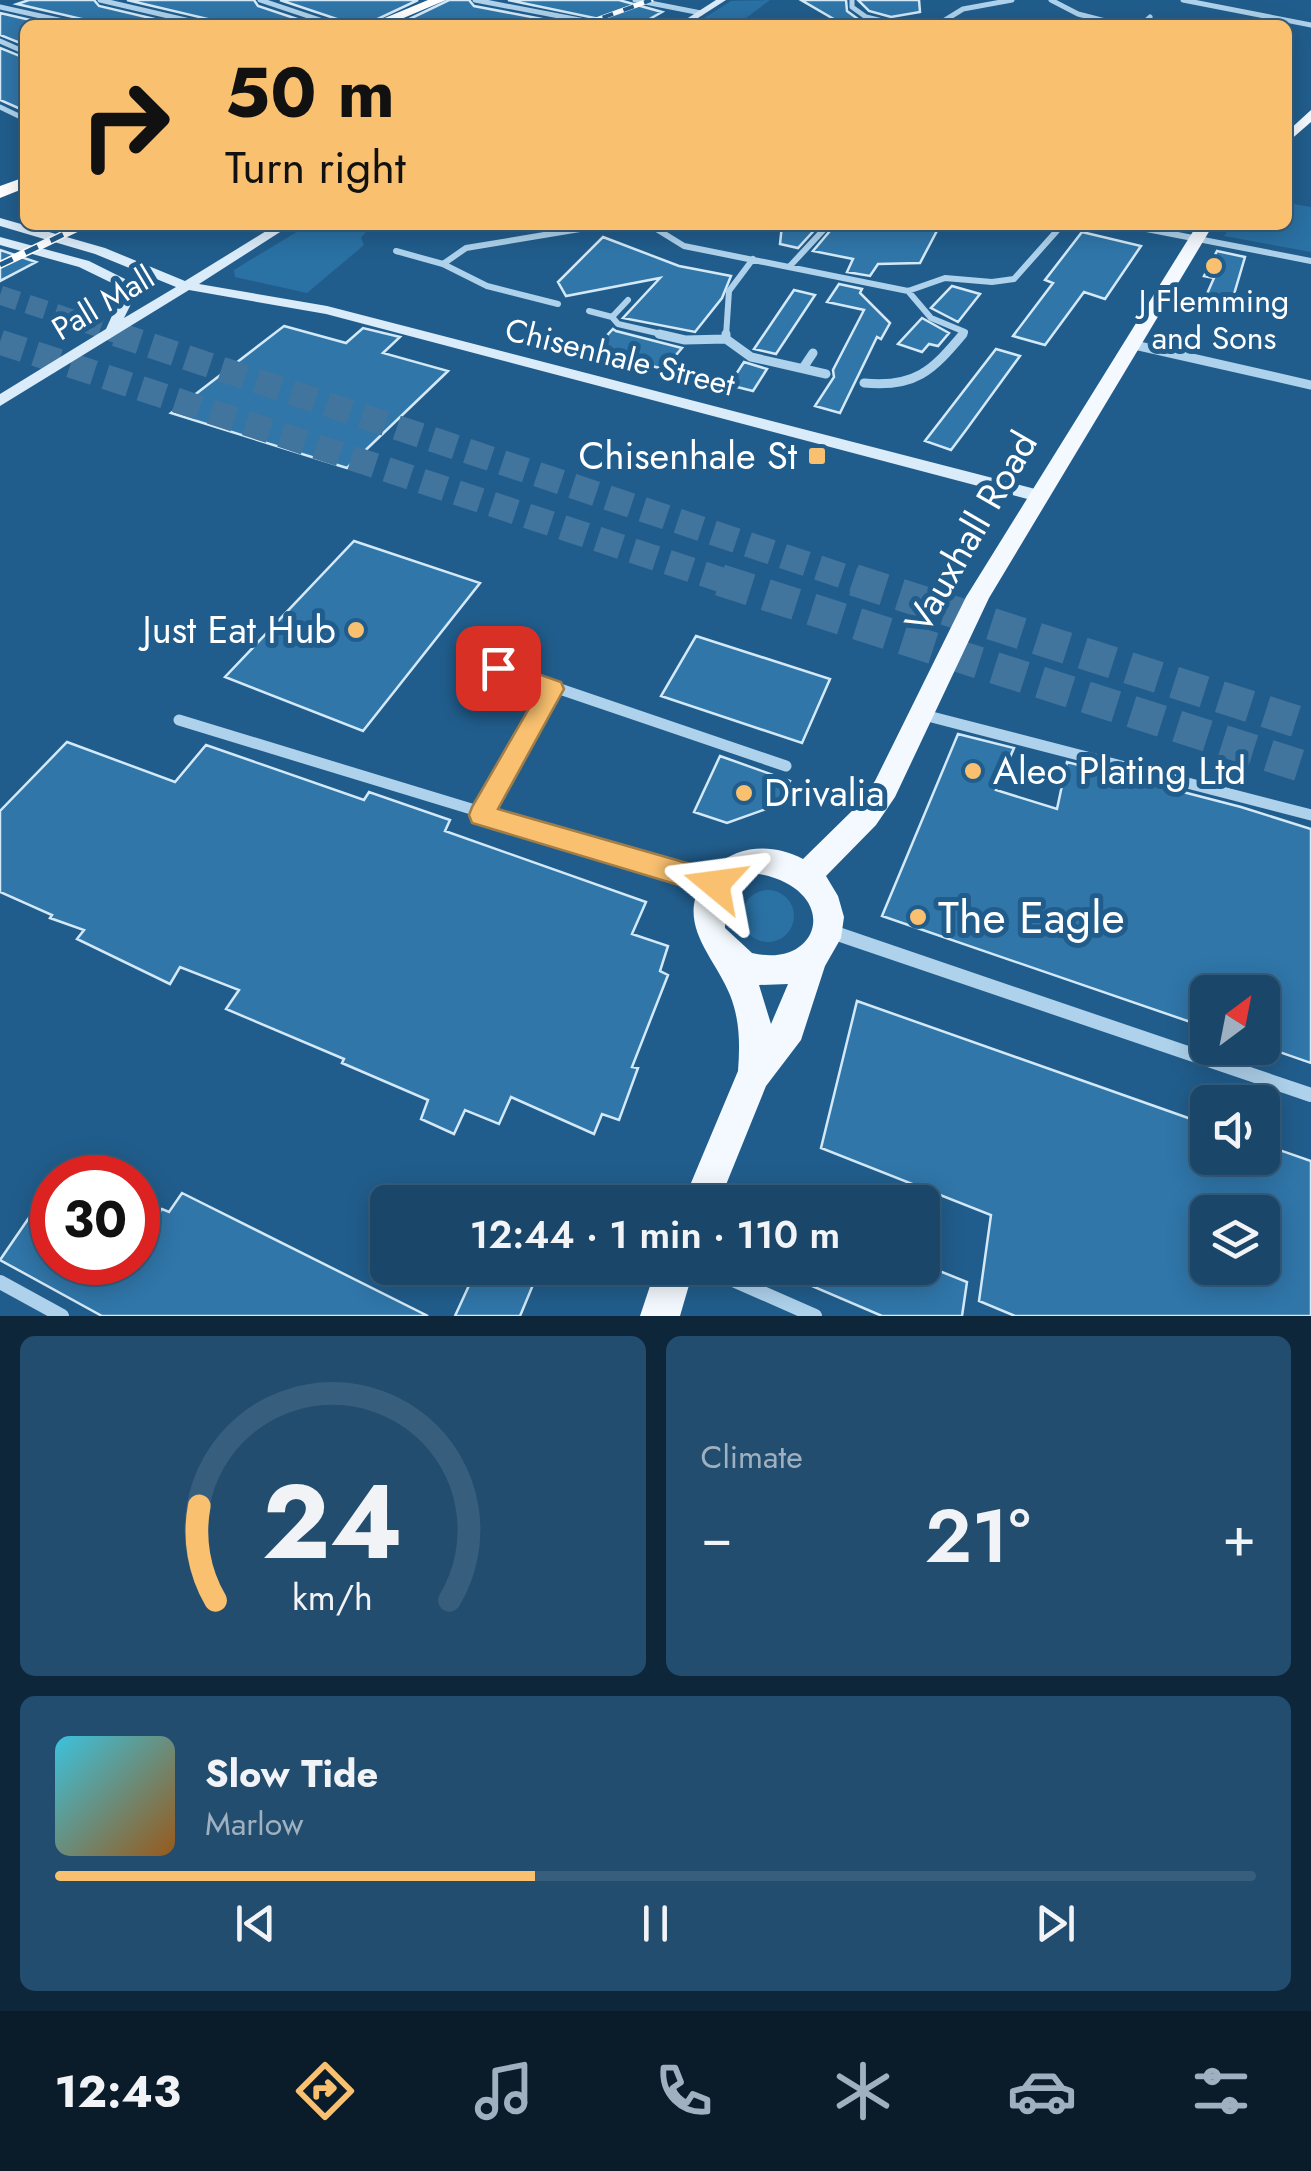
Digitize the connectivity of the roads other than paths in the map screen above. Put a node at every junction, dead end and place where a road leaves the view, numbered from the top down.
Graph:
1 (100, 0) edge
2 (260, 0) edge
3 (292, 0) edge
4 (426, 0) edge
5 (440, 0) edge
6 (453, 0) edge
7 (475, 0) edge
8 (634, 0) edge
9 (722, 0) edge
10 (852, 0) edge
11 (1012, 0) edge
12 (1051, 0) edge
13 (1183, 0) edge
14 (278, 6) junction
15 (0, 7) edge
16 (702, 13) junction
17 (1150, 17) dead end
18 (58, 20) edge
19 (186, 20) edge
20 (320, 20) edge
21 (383, 20) edge
22 (386, 20) edge
23 (404, 20) edge
24 (580, 20) edge
25 (690, 20) edge
26 (878, 20) edge
27 (943, 20) edge
28 (1101, 20) edge
29 (1147, 20) edge
30 (1281, 20) edge
31 (1311, 114) edge
32 (1292, 134) edge
33 (26, 230) edge
34 (277, 230) edge
35 (574, 230) edge
36 (658, 230) edge
37 (822, 230) edge
38 (1058, 230) edge
39 (1199, 232) edge
40 (0, 241) edge
41 (396, 250) dead end
42 (752, 258) junction
43 (1311, 261) edge
44 (84, 264) junction
45 (135, 264) junction
46 (444, 264) junction
47 (790, 266) junction
48 (184, 285) junction
49 (908, 291) junction
50 (532, 298) junction
51 (628, 300) dead end
52 (558, 304) dead end
53 (520, 310) dead end
54 (589, 311) dead end
55 (612, 316) junction
56 (112, 328) junction
57 (726, 340) junction
58 (1130, 344) junction
59 (812, 353) dead end
60 (803, 368) junction
61 (826, 374) dead end
62 (864, 383) dead end
63 (1311, 385) edge
64 (0, 401) edge
65 (1039, 496) junction
66 (498, 668) dead end
67 (552, 689) junction
68 (924, 715) junction
69 (179, 720) dead end
70 (786, 766) dead end
71 (482, 815) junction
72 (1311, 815) edge
73 (807, 875) junction
74 (715, 884) junction
75 (820, 945) junction
76 (725, 954) junction
77 (754, 1074) junction
78 (1311, 1095) edge
79 (708, 1185) edge
80 (0, 1282) edge
81 (670, 1285) edge
82 (745, 1285) edge
83 (62, 1316) edge
84 (660, 1316) edge
85 (815, 1316) edge

1 - 19 street
2 - 14 street
3 - 14 street
4 - 21 highway
5 - 22 highway
6 - 23 highway
7 - 24 street
8 - 16 street
9 - 16 street
10 - 26 street
11 - 27 street
12 - 28 street
13 - 30 street
14 - 20 street
15 - 18 street
16 - 25 street
17 - 29 street
31 - 32 main road
33 - 45 street, Chisenhale Street
34 - 48 street, Pall Mall
35 - 46 street
36 - 42 street
37 - 47 street
38 - 49 street
39 - 43 street
39 - 58 main road, Vauxhall Road
40 - 44 street
41 - 46 street
42 - 47 street
42 - 57 street
44 - 45 street
44 - 56 street
45 - 48 street, Chisenhale Street
46 - 50 street
47 - 49 street
48 - 56 street, Pall Mall
48 - 65 street, Chisenhale Street
49 - 62 street
50 - 52 street
50 - 53 street
51 - 55 street
54 - 55 street
55 - 57 street
56 - 64 street, Pall Mall
57 - 60 street
58 - 63 street
58 - 65 main road, Vauxhall Road
59 - 60 street
60 - 61 street
65 - 68 main road, Vauxhall Road
66 - 67 street
67 - 70 street
67 - 71 street
68 - 72 street
68 - 73 main road, Vauxhall Road
69 - 71 street
71 - 74 street
73 - 74 main road
73 - 75 main road
74 - 76 main road
75 - 76 main road
75 - 77 main road
75 - 78 street
76 - 77 main road
77 - 79 main road
80 - 83 street
81 - 84 main road
82 - 85 street

